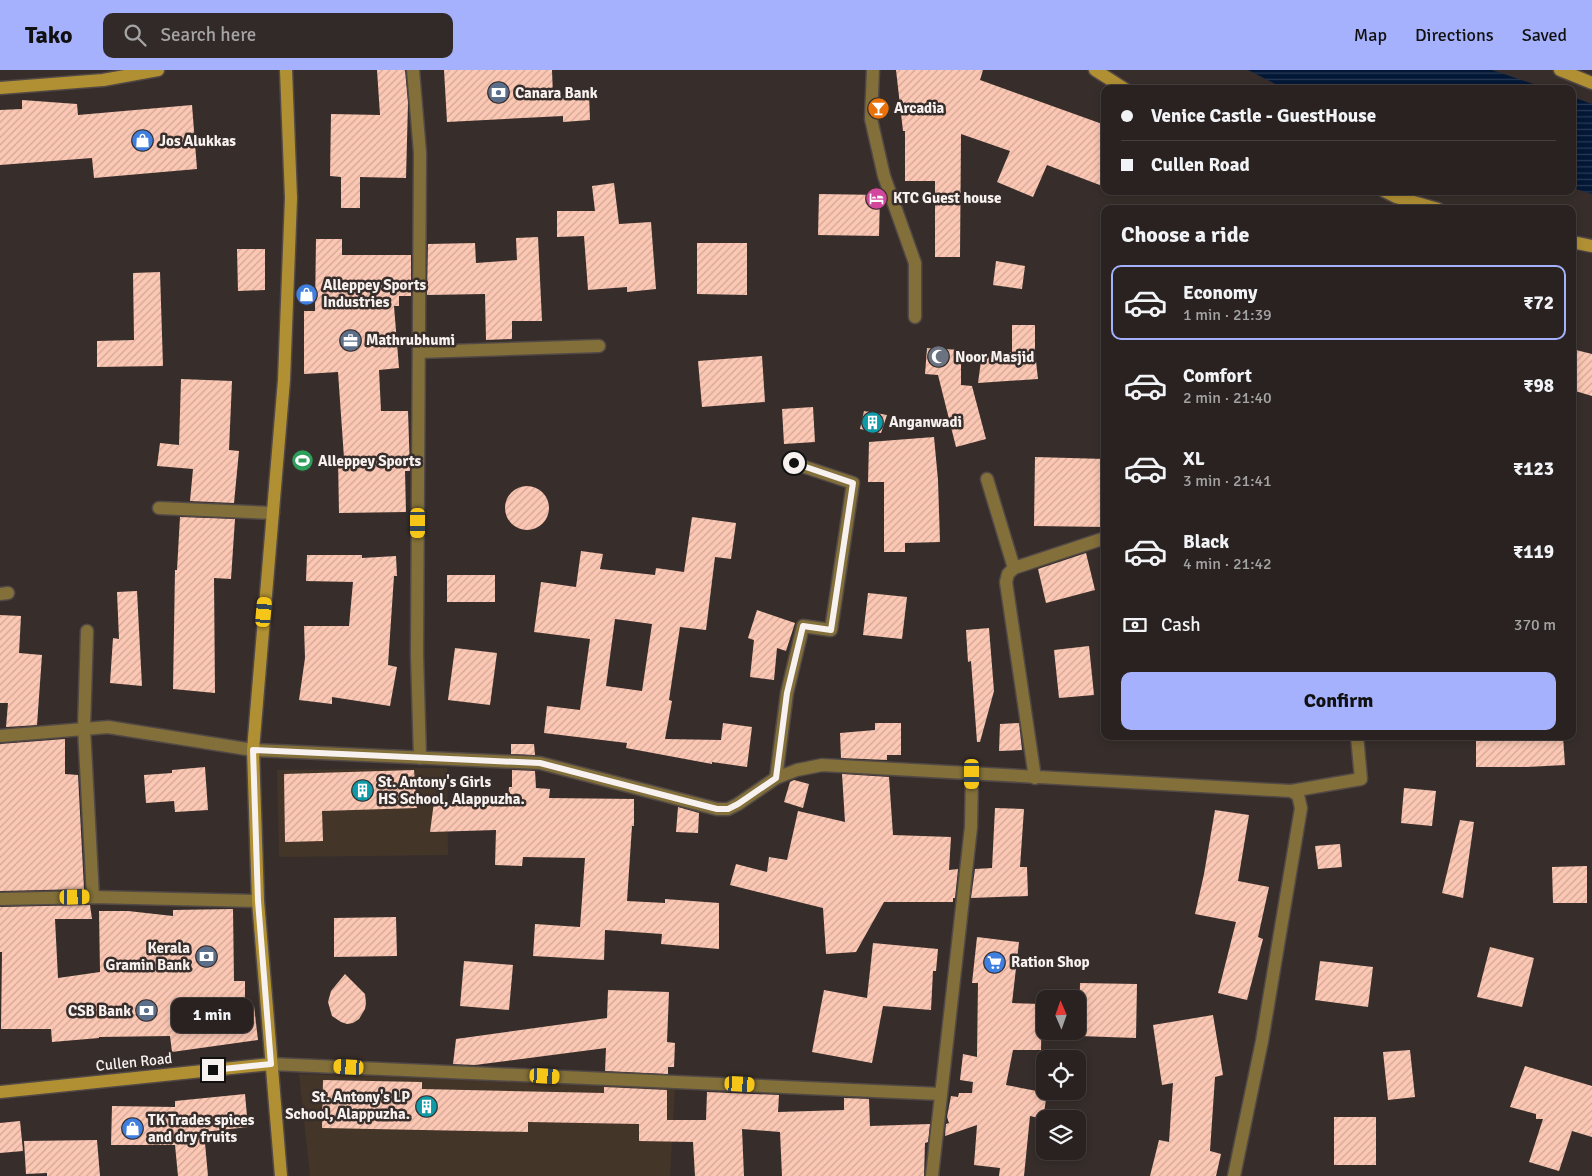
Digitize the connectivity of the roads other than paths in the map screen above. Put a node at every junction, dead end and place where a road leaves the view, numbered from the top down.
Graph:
1 (158, 70) edge
2 (286, 70) edge
3 (413, 70) edge
4 (873, 70) edge
5 (1095, 70) edge
6 (1560, 70) edge
7 (1592, 83) edge
8 (1119, 85) edge
9 (0, 88) edge
10 (1392, 195) edge
11 (1424, 205) edge
12 (1576, 243) edge
13 (1592, 246) edge
14 (915, 317) dead end
15 (599, 346) dead end
16 (419, 352) junction
17 (794, 463) dead end
18 (987, 479) dead end
19 (160, 508) dead end
20 (273, 513) junction
21 (1101, 539) edge
22 (1014, 568) junction
23 (87, 631) dead end
24 (84, 728) junction
25 (0, 736) edge
26 (1357, 740) edge
27 (253, 750) junction
28 (420, 758) junction
29 (972, 774) junction
30 (776, 778) junction
31 (1035, 778) junction
32 (1291, 791) junction
33 (93, 897) junction
34 (0, 899) edge
35 (258, 901) junction
36 (271, 1064) junction
37 (0, 1092) edge
38 (941, 1094) junction
39 (281, 1176) edge
40 (932, 1176) edge
41 (1234, 1176) edge

1 - 9 main road
2 - 20 main road
3 - 16 street
4 - 14 street
5 - 8 main road
6 - 7 main road
10 - 11 main road
12 - 13 main road
15 - 16 street
16 - 28 street
17 - 30 street
18 - 22 street
19 - 20 street
20 - 27 main road
21 - 22 street
22 - 31 street
23 - 24 street
24 - 25 street
24 - 27 street
24 - 33 street
26 - 32 street
27 - 28 street
27 - 35 main road
28 - 30 street
29 - 30 street
29 - 31 street
29 - 38 street
31 - 32 street
32 - 41 street
33 - 34 street
33 - 35 street
35 - 36 main road
36 - 37 main road, Cullen Road
36 - 38 street
36 - 39 main road
38 - 40 street

